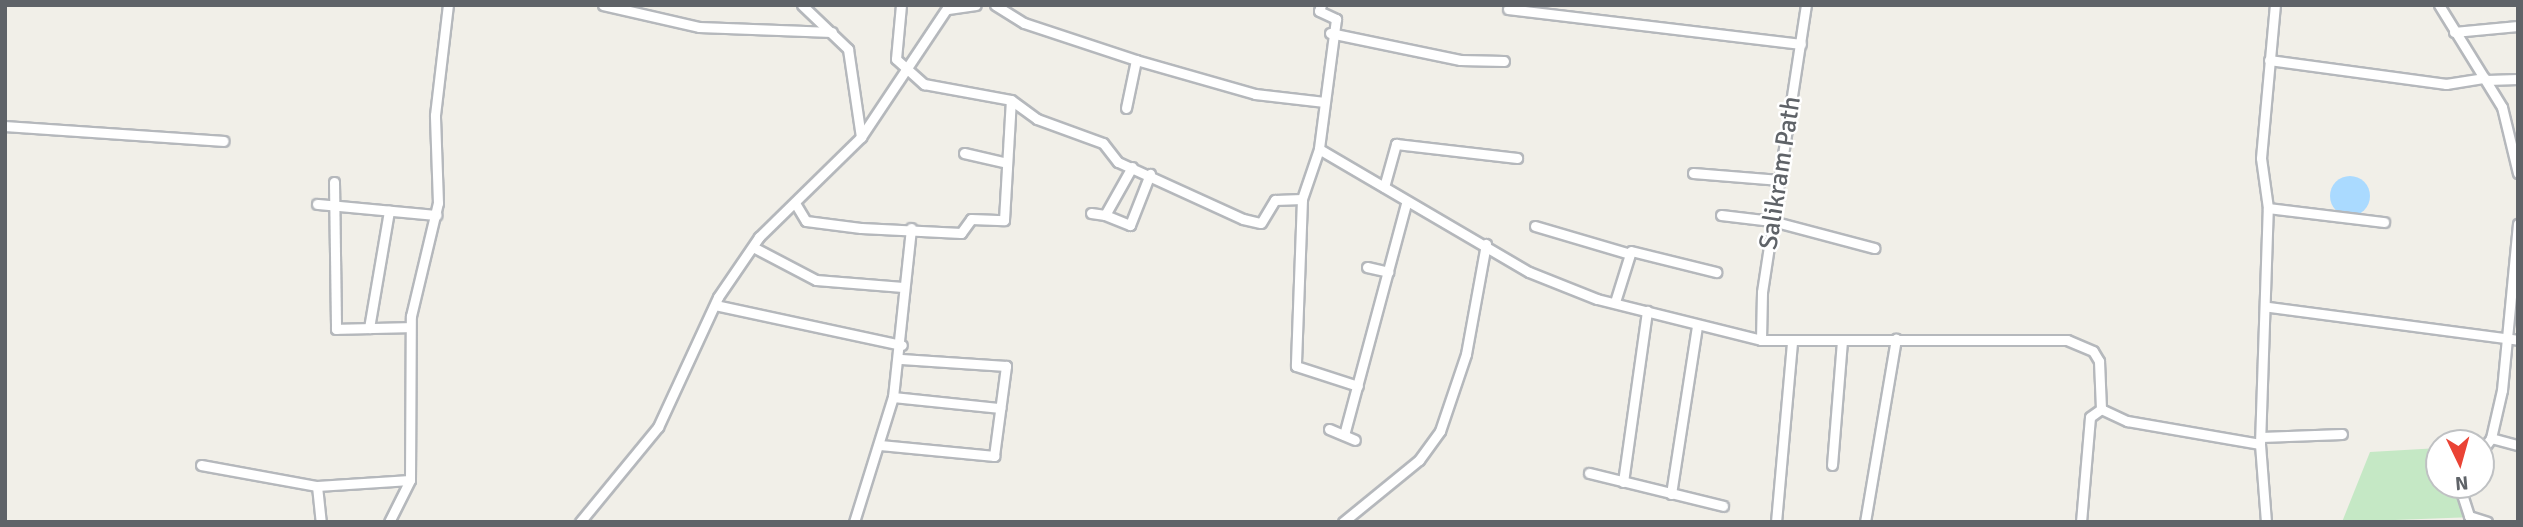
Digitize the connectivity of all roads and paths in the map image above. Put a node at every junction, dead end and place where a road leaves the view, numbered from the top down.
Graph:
1 (448, 5) edge
2 (603, 5) edge
3 (803, 5) edge
4 (901, 5) edge
5 (976, 5) edge
6 (995, 5) edge
7 (1321, 5) edge
8 (1806, 5) edge
9 (2275, 5) edge
10 (2439, 5) edge
11 (949, 7) edge
12 (1508, 9) dead end
13 (2518, 26) edge
14 (832, 32) junction
15 (2454, 32) junction
16 (1331, 33) junction
17 (1801, 44) junction
18 (1136, 60) junction
19 (2269, 60) junction
20 (1504, 61) dead end
21 (909, 72) junction
22 (2486, 79) junction
23 (2518, 79) edge
24 (1012, 100) junction
25 (1325, 102) junction
26 (1126, 107) dead end
27 (5, 125) edge
28 (2514, 134) edge
29 (862, 137) junction
30 (223, 141) dead end
31 (1320, 149) junction
32 (964, 153) dead end
33 (1517, 158) dead end
34 (1007, 163) junction
35 (1132, 167) junction
36 (1693, 173) dead end
37 (2518, 173) edge
38 (1150, 174) junction
39 (1780, 180) junction
40 (334, 182) dead end
41 (1384, 187) junction
42 (1302, 199) junction
43 (795, 203) junction
44 (317, 204) dead end
45 (1406, 204) junction
46 (333, 206) junction
47 (2268, 208) junction
48 (389, 211) junction
49 (1091, 213) dead end
50 (436, 215) junction
51 (1105, 215) junction
52 (1721, 215) dead end
53 (1773, 221) junction
54 (2384, 222) dead end
55 (2518, 224) edge
56 (1535, 226) dead end
57 (911, 228) junction
58 (1486, 244) junction
59 (753, 247) junction
60 (1874, 248) dead end
61 (1627, 253) junction
62 (1367, 267) dead end
63 (1388, 272) junction
64 (1716, 272) dead end
65 (903, 287) junction
66 (1615, 302) junction
67 (715, 305) junction
68 (2269, 307) junction
69 (1647, 311) junction
70 (410, 327) junction
71 (1697, 327) junction
72 (369, 328) junction
73 (1896, 339) junction
74 (1761, 340) junction
75 (1842, 340) junction
76 (2513, 340) edge
77 (1792, 343) junction
78 (902, 345) junction
79 (901, 359) junction
80 (1358, 386) junction
81 (893, 397) junction
82 (1000, 408) junction
83 (2101, 409) junction
84 (1329, 429) dead end
85 (2493, 429) edge
86 (1344, 435) junction
87 (2342, 435) dead end
88 (1356, 440) dead end
89 (2495, 440) edge
90 (2261, 441) junction
91 (880, 444) junction
92 (2518, 445) edge
93 (201, 465) dead end
94 (1832, 465) dead end
95 (1589, 473) dead end
96 (410, 480) junction
97 (1623, 482) junction
98 (317, 486) junction
99 (1671, 494) junction
100 (2464, 499) edge
101 (1723, 506) dead end
102 (321, 522) edge
103 (389, 522) edge
104 (580, 522) edge
105 (854, 522) edge
106 (1343, 522) edge
107 (1776, 522) edge
108 (1865, 522) edge
109 (2081, 522) edge
110 (2266, 522) edge
111 (2487, 522) edge

1 - 50 street
2 - 14 street
3 - 14 street
4 - 21 street
5 - 11 street
6 - 18 street
7 - 16 street
8 - 17 street, Salikram Path
9 - 19 street
10 - 15 street
11 - 21 street
12 - 17 street
13 - 15 street
14 - 29 street
15 - 22 street
16 - 20 street
16 - 25 street
17 - 39 street, Salikram Path
18 - 25 street
18 - 26 street
19 - 22 street
19 - 47 street
21 - 24 street
21 - 29 street
22 - 23 street
22 - 28 street
24 - 34 street
24 - 35 street
25 - 31 street
27 - 30 street
28 - 37 street
29 - 43 street
31 - 41 street
31 - 42 street
32 - 34 street
33 - 41 street
34 - 57 street
35 - 38 street
35 - 51 street
36 - 39 street
38 - 42 street
38 - 51 street
39 - 53 street, Salikram Path
40 - 46 street
41 - 45 street
42 - 80 street
43 - 57 street
43 - 59 street
44 - 46 street
45 - 58 street
45 - 63 street
46 - 48 street
46 - 72 street
47 - 54 street
47 - 68 street
48 - 50 street
48 - 72 street
49 - 51 street
50 - 70 street
52 - 53 street
53 - 60 street
53 - 74 street, Salikram Path
55 - 76 street
56 - 61 street
57 - 65 street
58 - 66 street
58 - 106 street
59 - 65 street
59 - 67 street
61 - 64 street
61 - 66 street
62 - 63 street
63 - 80 street
65 - 78 street
66 - 69 street
67 - 78 street
67 - 104 street
68 - 76 street
68 - 90 street
69 - 71 street
69 - 97 street
70 - 72 street
70 - 96 street
71 - 74 street
71 - 99 street
73 - 75 street
73 - 83 street
73 - 108 street
74 - 77 street
75 - 77 street
75 - 94 street
76 - 85 street
77 - 107 street
78 - 79 street
79 - 81 street
79 - 82 street
80 - 86 street
81 - 82 street
81 - 91 street
82 - 91 street
83 - 90 street
83 - 109 street
84 - 86 street
86 - 88 street
87 - 90 street
89 - 92 street
90 - 110 street
91 - 105 street
93 - 98 street
95 - 97 street
96 - 98 street
96 - 103 street
97 - 99 street
98 - 102 street
99 - 101 street
100 - 111 street

